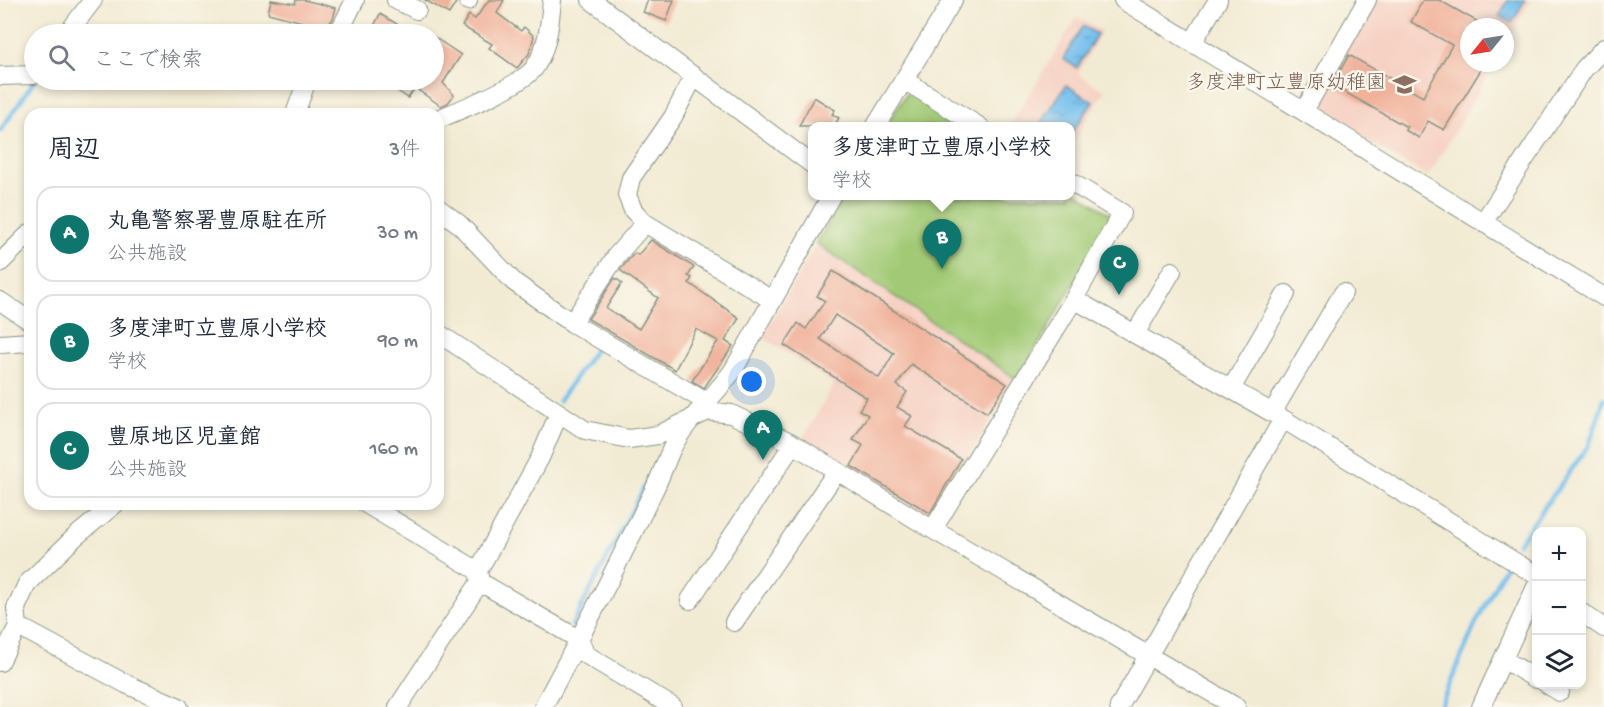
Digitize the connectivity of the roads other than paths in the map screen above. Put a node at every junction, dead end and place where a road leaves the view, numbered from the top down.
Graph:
1 (93, 0) edge
2 (355, 0) edge
3 (396, 0) edge
4 (552, 0) edge
5 (591, 0) edge
6 (953, 0) edge
7 (1122, 0) edge
8 (1218, 0) edge
9 (1367, 0) edge
10 (611, 6) edge
11 (417, 10) dead end
12 (75, 24) edge
13 (343, 24) edge
14 (1192, 43) junction
15 (1604, 48) edge
16 (24, 75) edge
17 (0, 76) edge
18 (694, 76) junction
19 (904, 80) junction
20 (303, 90) edge
21 (297, 108) edge
22 (1304, 111) junction
23 (444, 116) edge
24 (877, 122) edge
25 (973, 122) edge
26 (808, 161) edge
27 (1075, 184) edge
28 (828, 200) edge
29 (444, 213) edge
30 (1484, 221) junction
31 (645, 223) junction
32 (24, 239) edge
33 (0, 263) edge
34 (1172, 271) dead end
35 (1343, 293) dead end
36 (1286, 294) dead end
37 (1604, 297) edge
38 (1074, 299) junction
39 (772, 300) junction
40 (0, 301) edge
41 (24, 317) edge
42 (572, 323) junction
43 (1135, 334) junction
44 (444, 337) edge
45 (24, 343) edge
46 (0, 345) edge
47 (1231, 389) junction
48 (708, 403) junction
49 (560, 413) junction
50 (1277, 416) junction
51 (691, 418) junction
52 (793, 444) junction
53 (837, 471) junction
54 (108, 510) edge
55 (375, 510) edge
56 (933, 529) junction
57 (1532, 573) edge
58 (479, 576) junction
59 (1532, 596) edge
60 (690, 600) dead end
61 (1586, 616) edge
62 (734, 622) dead end
63 (1603, 625) edge
64 (18, 626) junction
65 (580, 640) junction
66 (1148, 657) junction
67 (1503, 659) junction
68 (0, 662) edge
69 (1532, 677) edge
70 (179, 707) edge
71 (398, 707) edge
72 (543, 707) edge
73 (673, 707) edge
74 (1119, 707) edge
75 (1236, 707) edge
76 (1481, 707) edge

1 - 12 street
2 - 13 street
3 - 11 street
4 - 23 street
5 - 10 street
6 - 19 street
7 - 14 street
8 - 14 street
9 - 22 street
10 - 18 street
14 - 22 street
15 - 30 street
16 - 17 street
18 - 26 street
18 - 31 street
19 - 24 street
19 - 25 street
20 - 21 street
22 - 30 street
27 - 38 street
28 - 39 street
29 - 42 street
30 - 37 street
31 - 39 street
31 - 42 street
32 - 33 street
34 - 43 street
35 - 50 street
36 - 47 street
38 - 43 street
38 - 56 street
39 - 48 street
40 - 41 street
42 - 48 street
43 - 47 street
44 - 49 street
45 - 46 street
47 - 50 street
48 - 51 street
49 - 51 street
49 - 58 street
50 - 57 street
50 - 66 street
51 - 52 street
51 - 65 street
52 - 53 street
52 - 60 street
53 - 56 street
53 - 62 street
54 - 64 street
55 - 58 street
56 - 66 street
58 - 65 street
58 - 71 street
59 - 67 street
61 - 63 street
64 - 68 street
64 - 70 street
65 - 72 street
65 - 73 street
66 - 74 street
66 - 75 street
67 - 69 street
67 - 76 street

